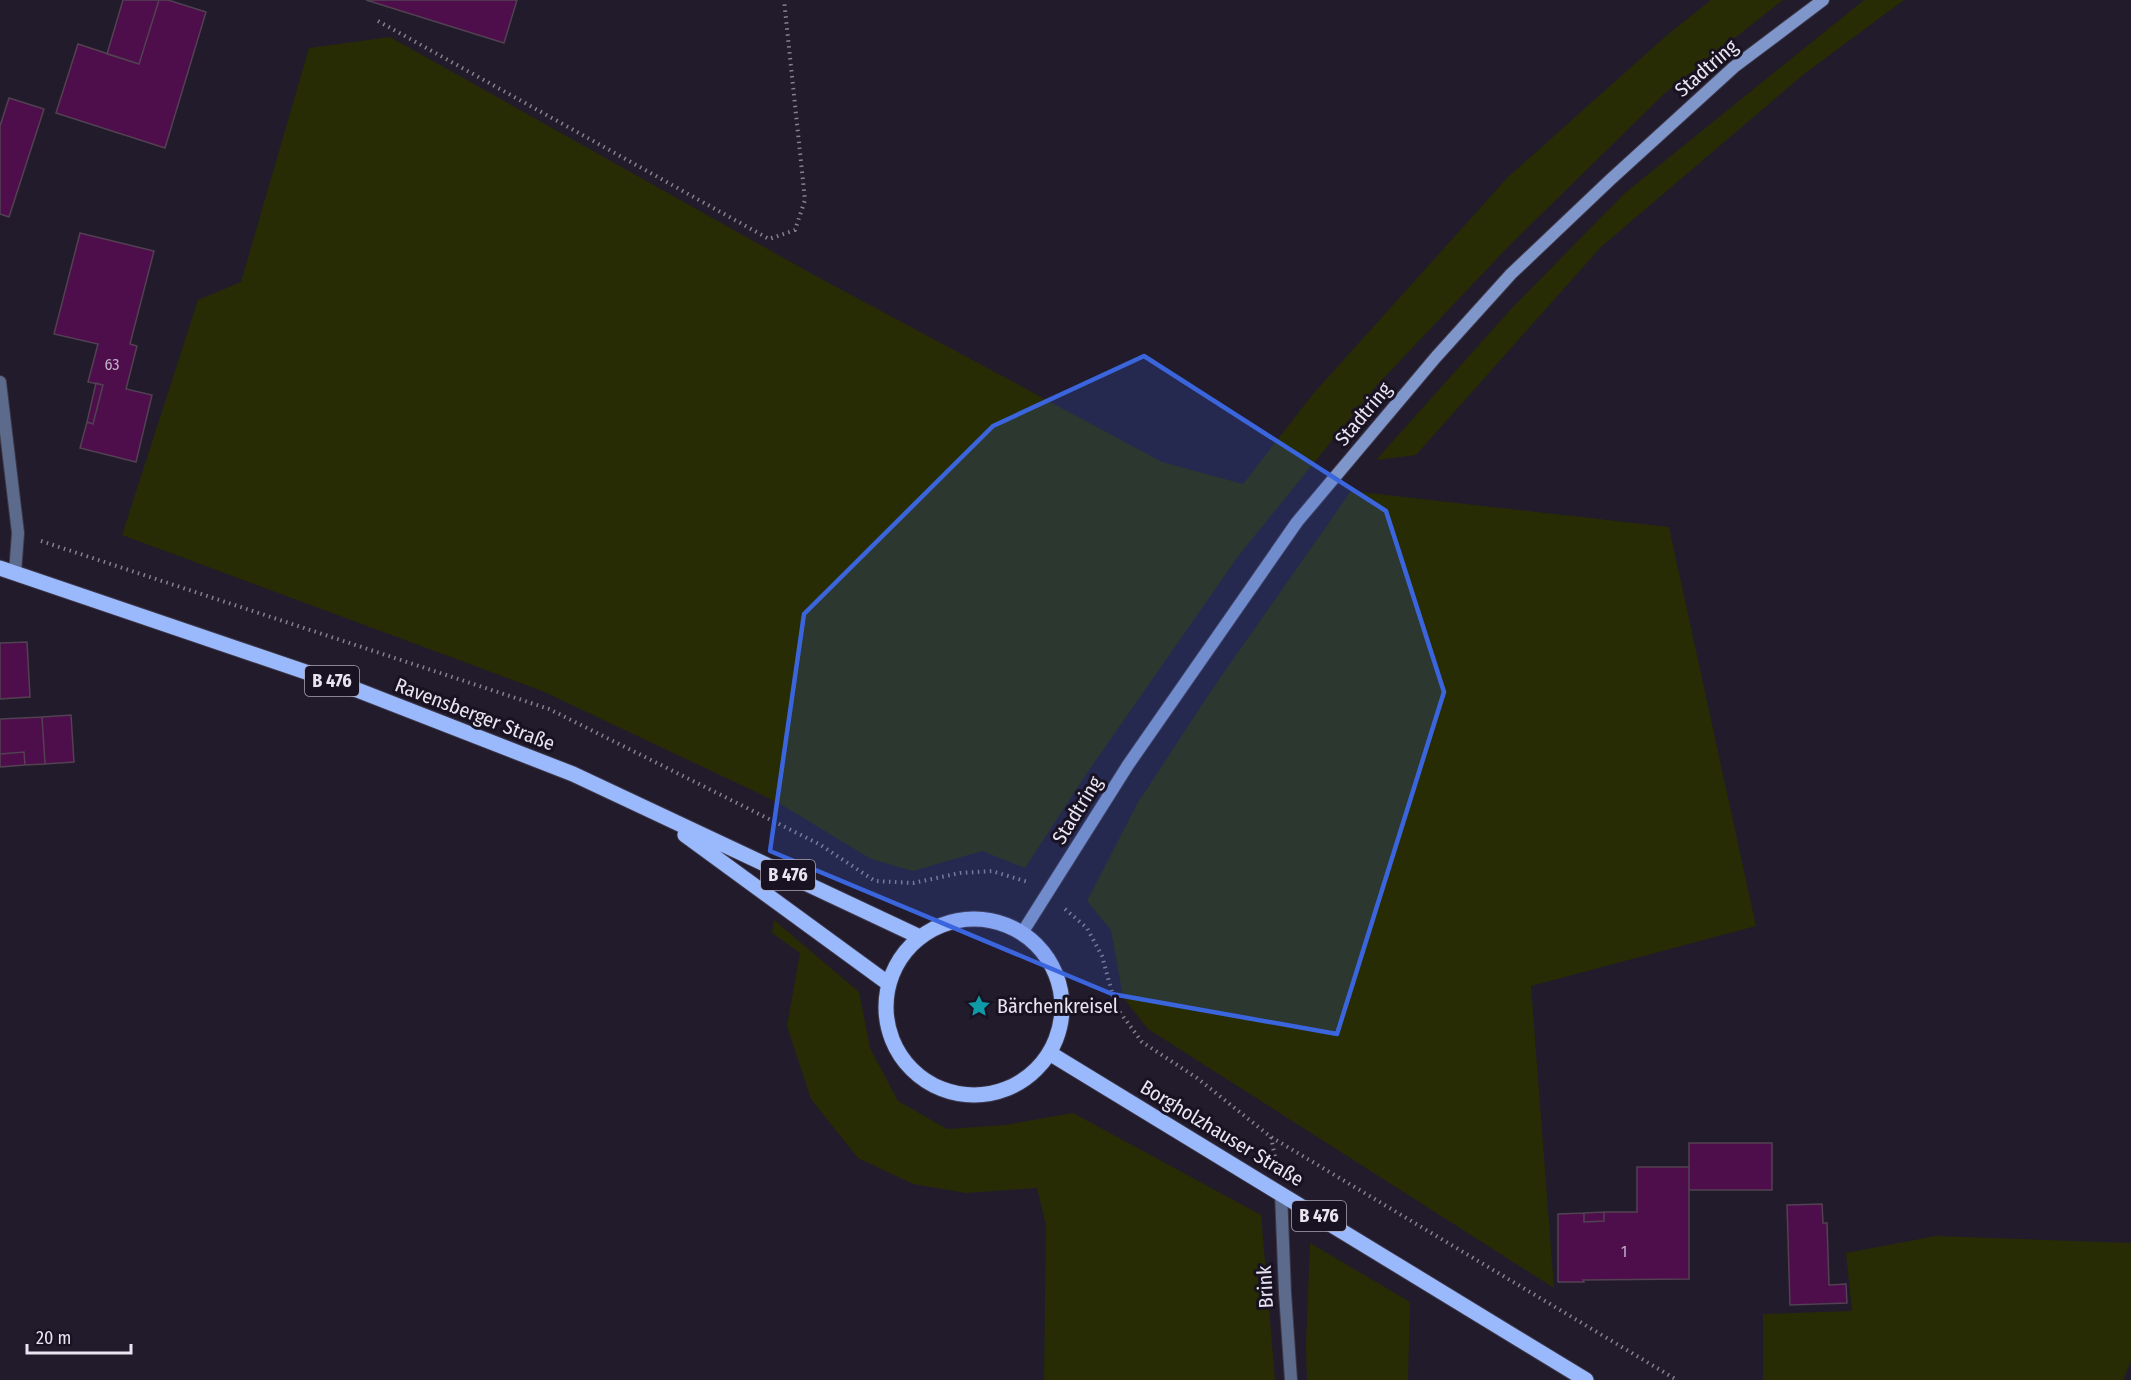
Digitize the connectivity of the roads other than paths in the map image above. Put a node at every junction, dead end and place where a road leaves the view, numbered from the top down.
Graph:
1 (1823, 0) edge
2 (0, 382) edge
3 (0, 568) edge
4 (15, 573) junction
5 (656, 813) junction
6 (1022, 933) junction
7 (920, 937) junction
8 (889, 984) junction
9 (1051, 1054) junction
10 (1281, 1193) junction
11 (1291, 1380) edge
12 (1586, 1380) edge

1 - 6 street, Stadtring
2 - 4 street
3 - 4 main road, Ravensberger Straße / B 476
4 - 5 main road, Ravensberger Straße / B 476
5 - 7 main road, Ravensberger Straße / B 476
5 - 8 main road
6 - 7 main road
6 - 9 main road
7 - 8 main road
8 - 9 main road
9 - 10 main road, Borgholzhauser Straße / B 476
10 - 11 street, Brink
10 - 12 main road, Borgholzhauser Straße / B 476

